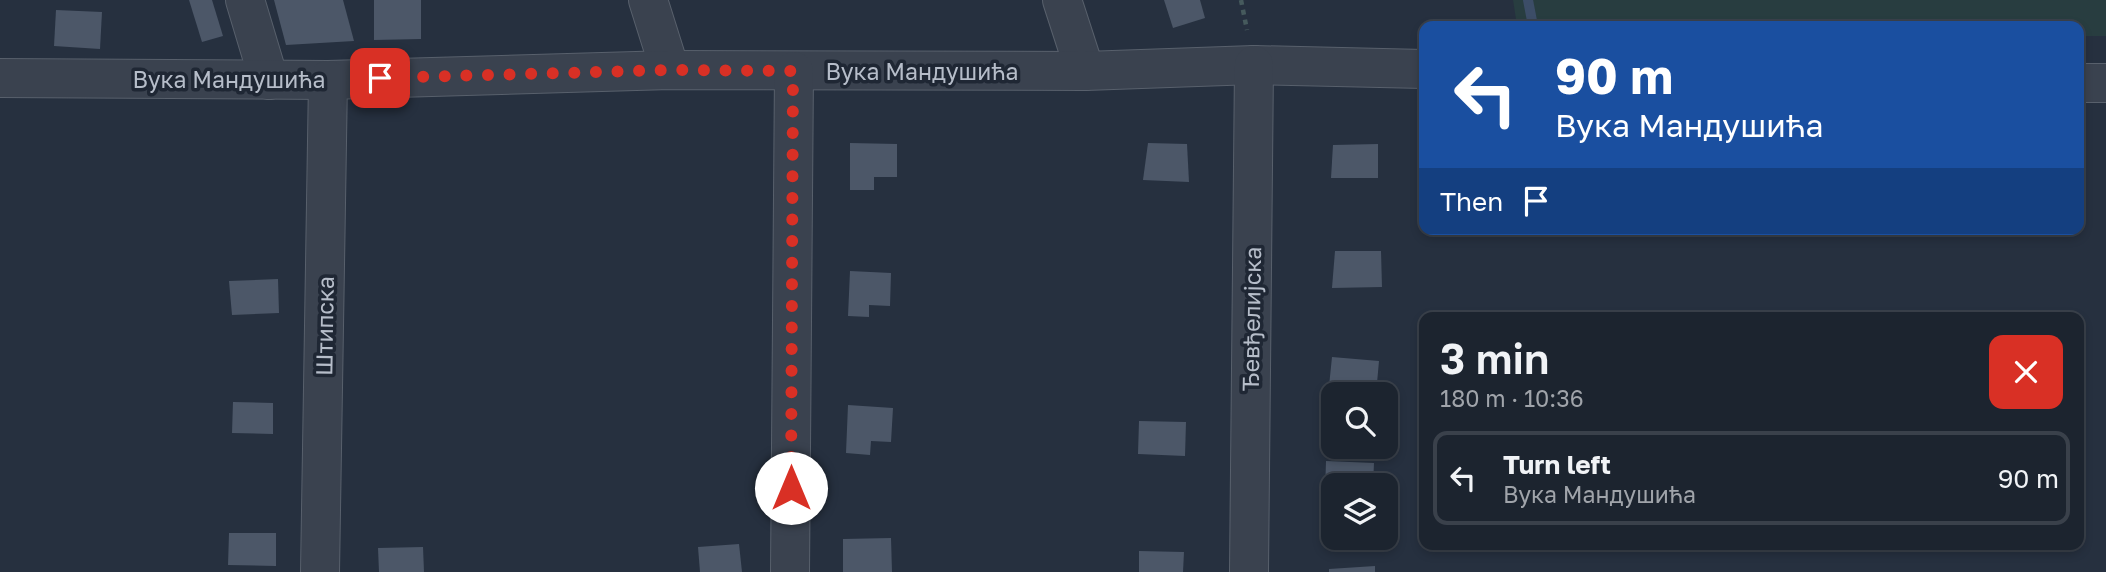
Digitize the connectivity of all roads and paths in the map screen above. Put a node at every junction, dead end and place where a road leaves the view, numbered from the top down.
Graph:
1 (244, 0) edge
2 (648, 0) edge
3 (1062, 0) edge
4 (1254, 65) junction
5 (1419, 69) edge
6 (670, 70) junction
7 (793, 71) junction
8 (1085, 71) junction
9 (0, 78) edge
10 (269, 80) junction
11 (328, 80) junction
12 (2084, 83) edge
13 (2106, 83) edge
14 (320, 572) edge
15 (790, 572) edge
16 (1249, 572) edge

1 - 10 street
2 - 6 street
3 - 8 street
4 - 5 street, Вука Мандушића
4 - 8 street, Вука Мандушића
4 - 16 street, Ђевђелијска
6 - 7 street, Вука Мандушића
6 - 11 street, Вука Мандушића
7 - 8 street, Вука Мандушића
7 - 15 street
9 - 10 street, Вука Мандушића
10 - 11 street, Вука Мандушића
11 - 14 street, Штипска
12 - 13 street

